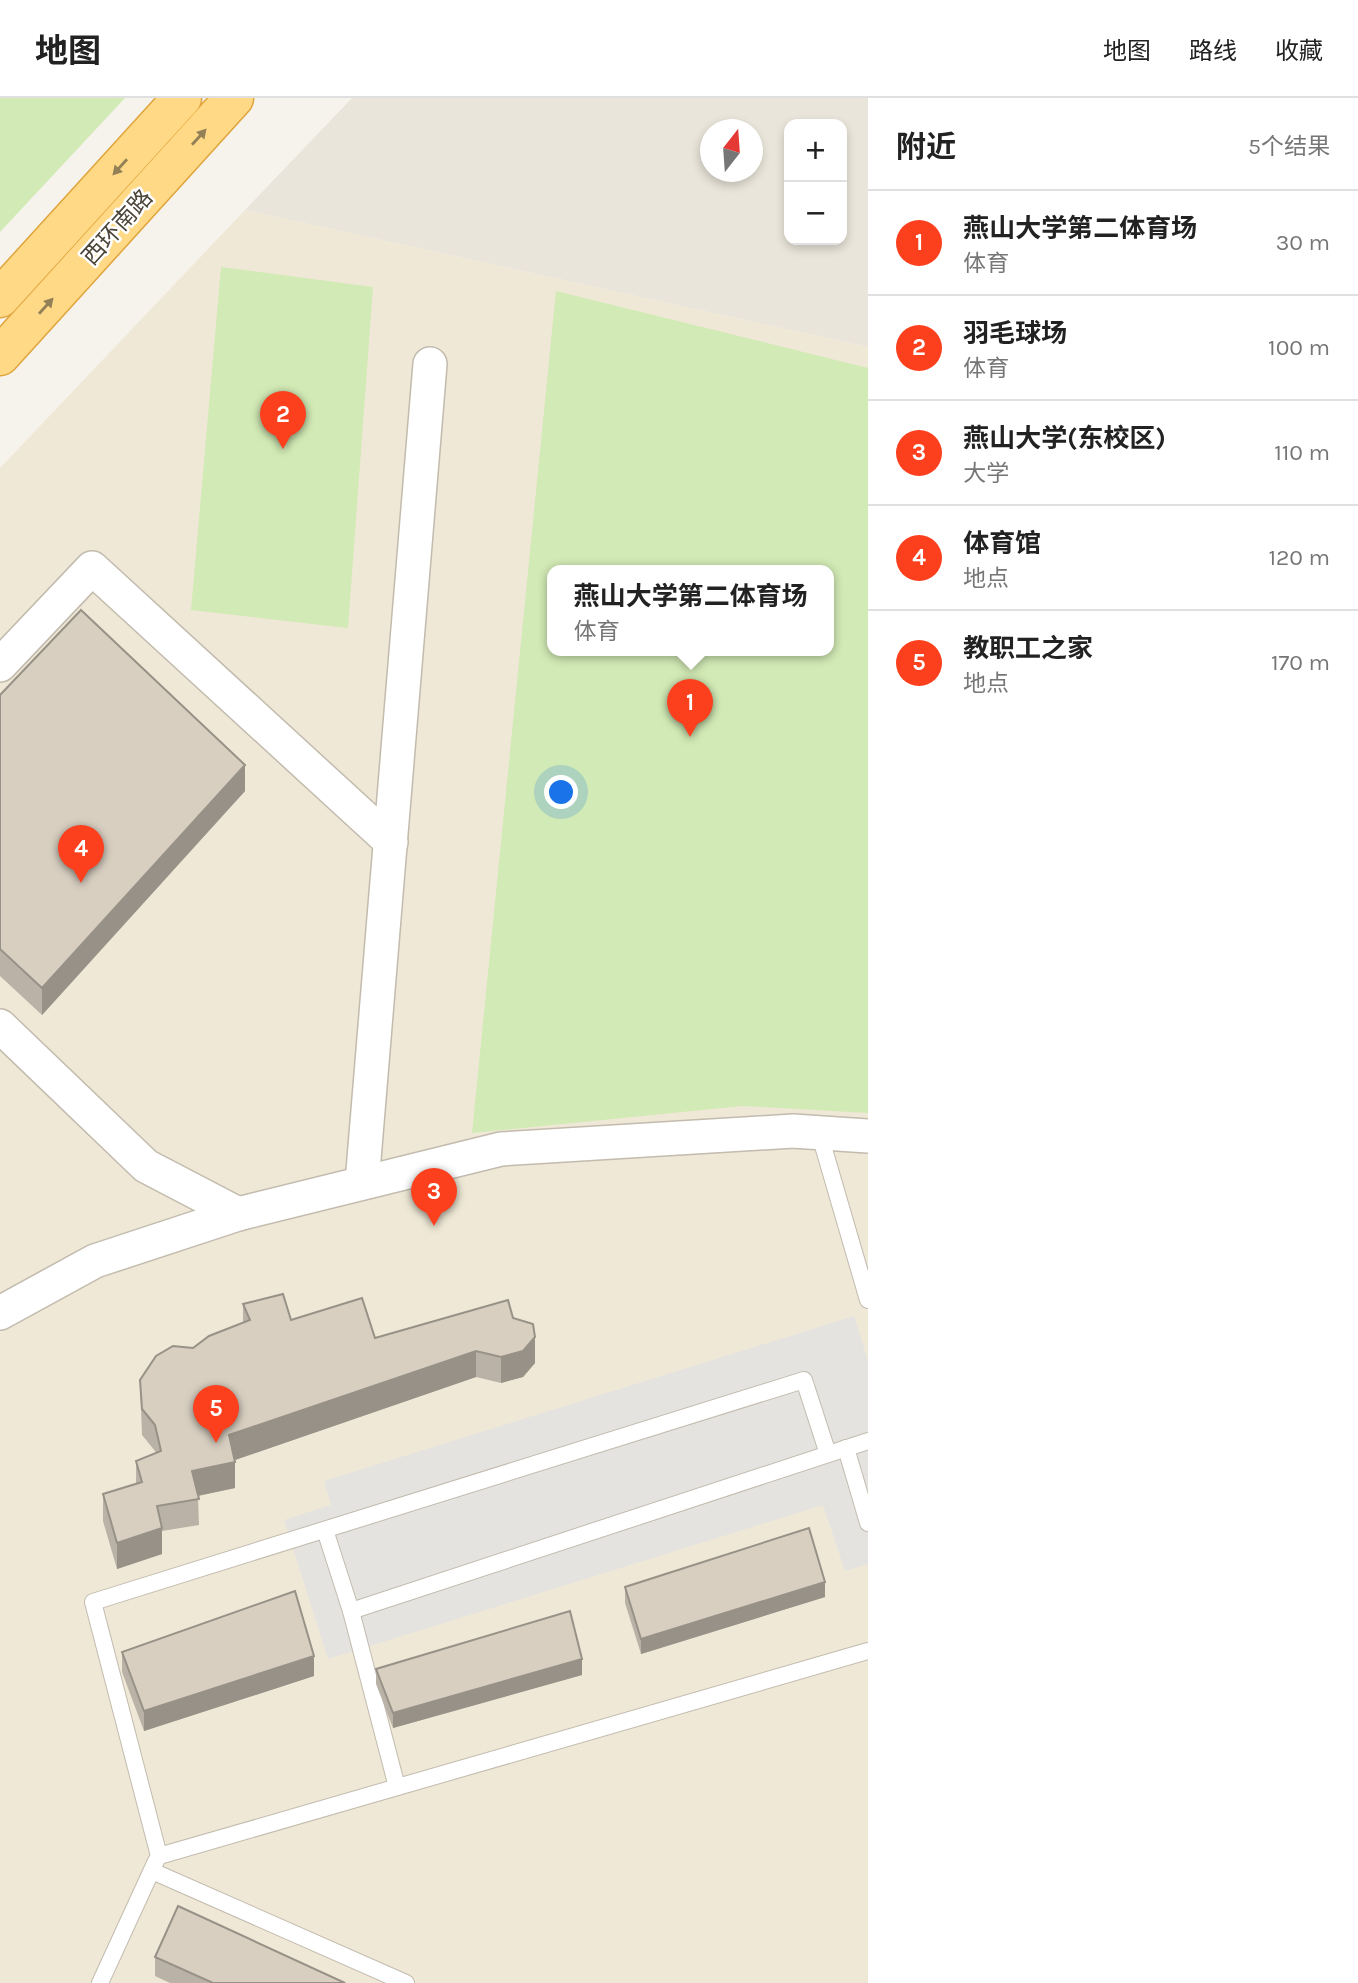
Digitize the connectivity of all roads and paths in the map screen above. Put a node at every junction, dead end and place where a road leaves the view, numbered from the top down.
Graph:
1 (182, 98) edge
2 (234, 98) edge
3 (0, 298) edge
4 (0, 356) edge
5 (430, 364) dead end
6 (0, 665) edge
7 (391, 842) junction
8 (0, 1026) edge
9 (819, 1132) junction
10 (868, 1136) edge
11 (362, 1183) junction
12 (238, 1214) junction
13 (868, 1300) edge
14 (0, 1314) edge
15 (868, 1441) edge
16 (846, 1448) junction
17 (828, 1454) junction
18 (868, 1523) edge
19 (324, 1530) junction
20 (351, 1611) junction
21 (868, 1651) edge
22 (397, 1787) junction
23 (155, 1863) junction
24 (102, 1982) edge
25 (406, 1983) edge

1 -> 3 highway, 西环南路
4 -> 2 highway, 西环南路
5 - 7 street
6 - 7 street
7 - 11 street
8 - 12 street
9 - 10 street
9 - 11 street
9 - 13 lane
11 - 12 street
12 - 14 street
15 - 16 lane
16 - 17 lane
16 - 18 lane
17 - 19 lane
17 - 20 lane
19 - 20 lane
19 - 23 lane
20 - 22 lane
21 - 22 lane
22 - 23 lane
23 - 24 lane
23 - 25 lane

